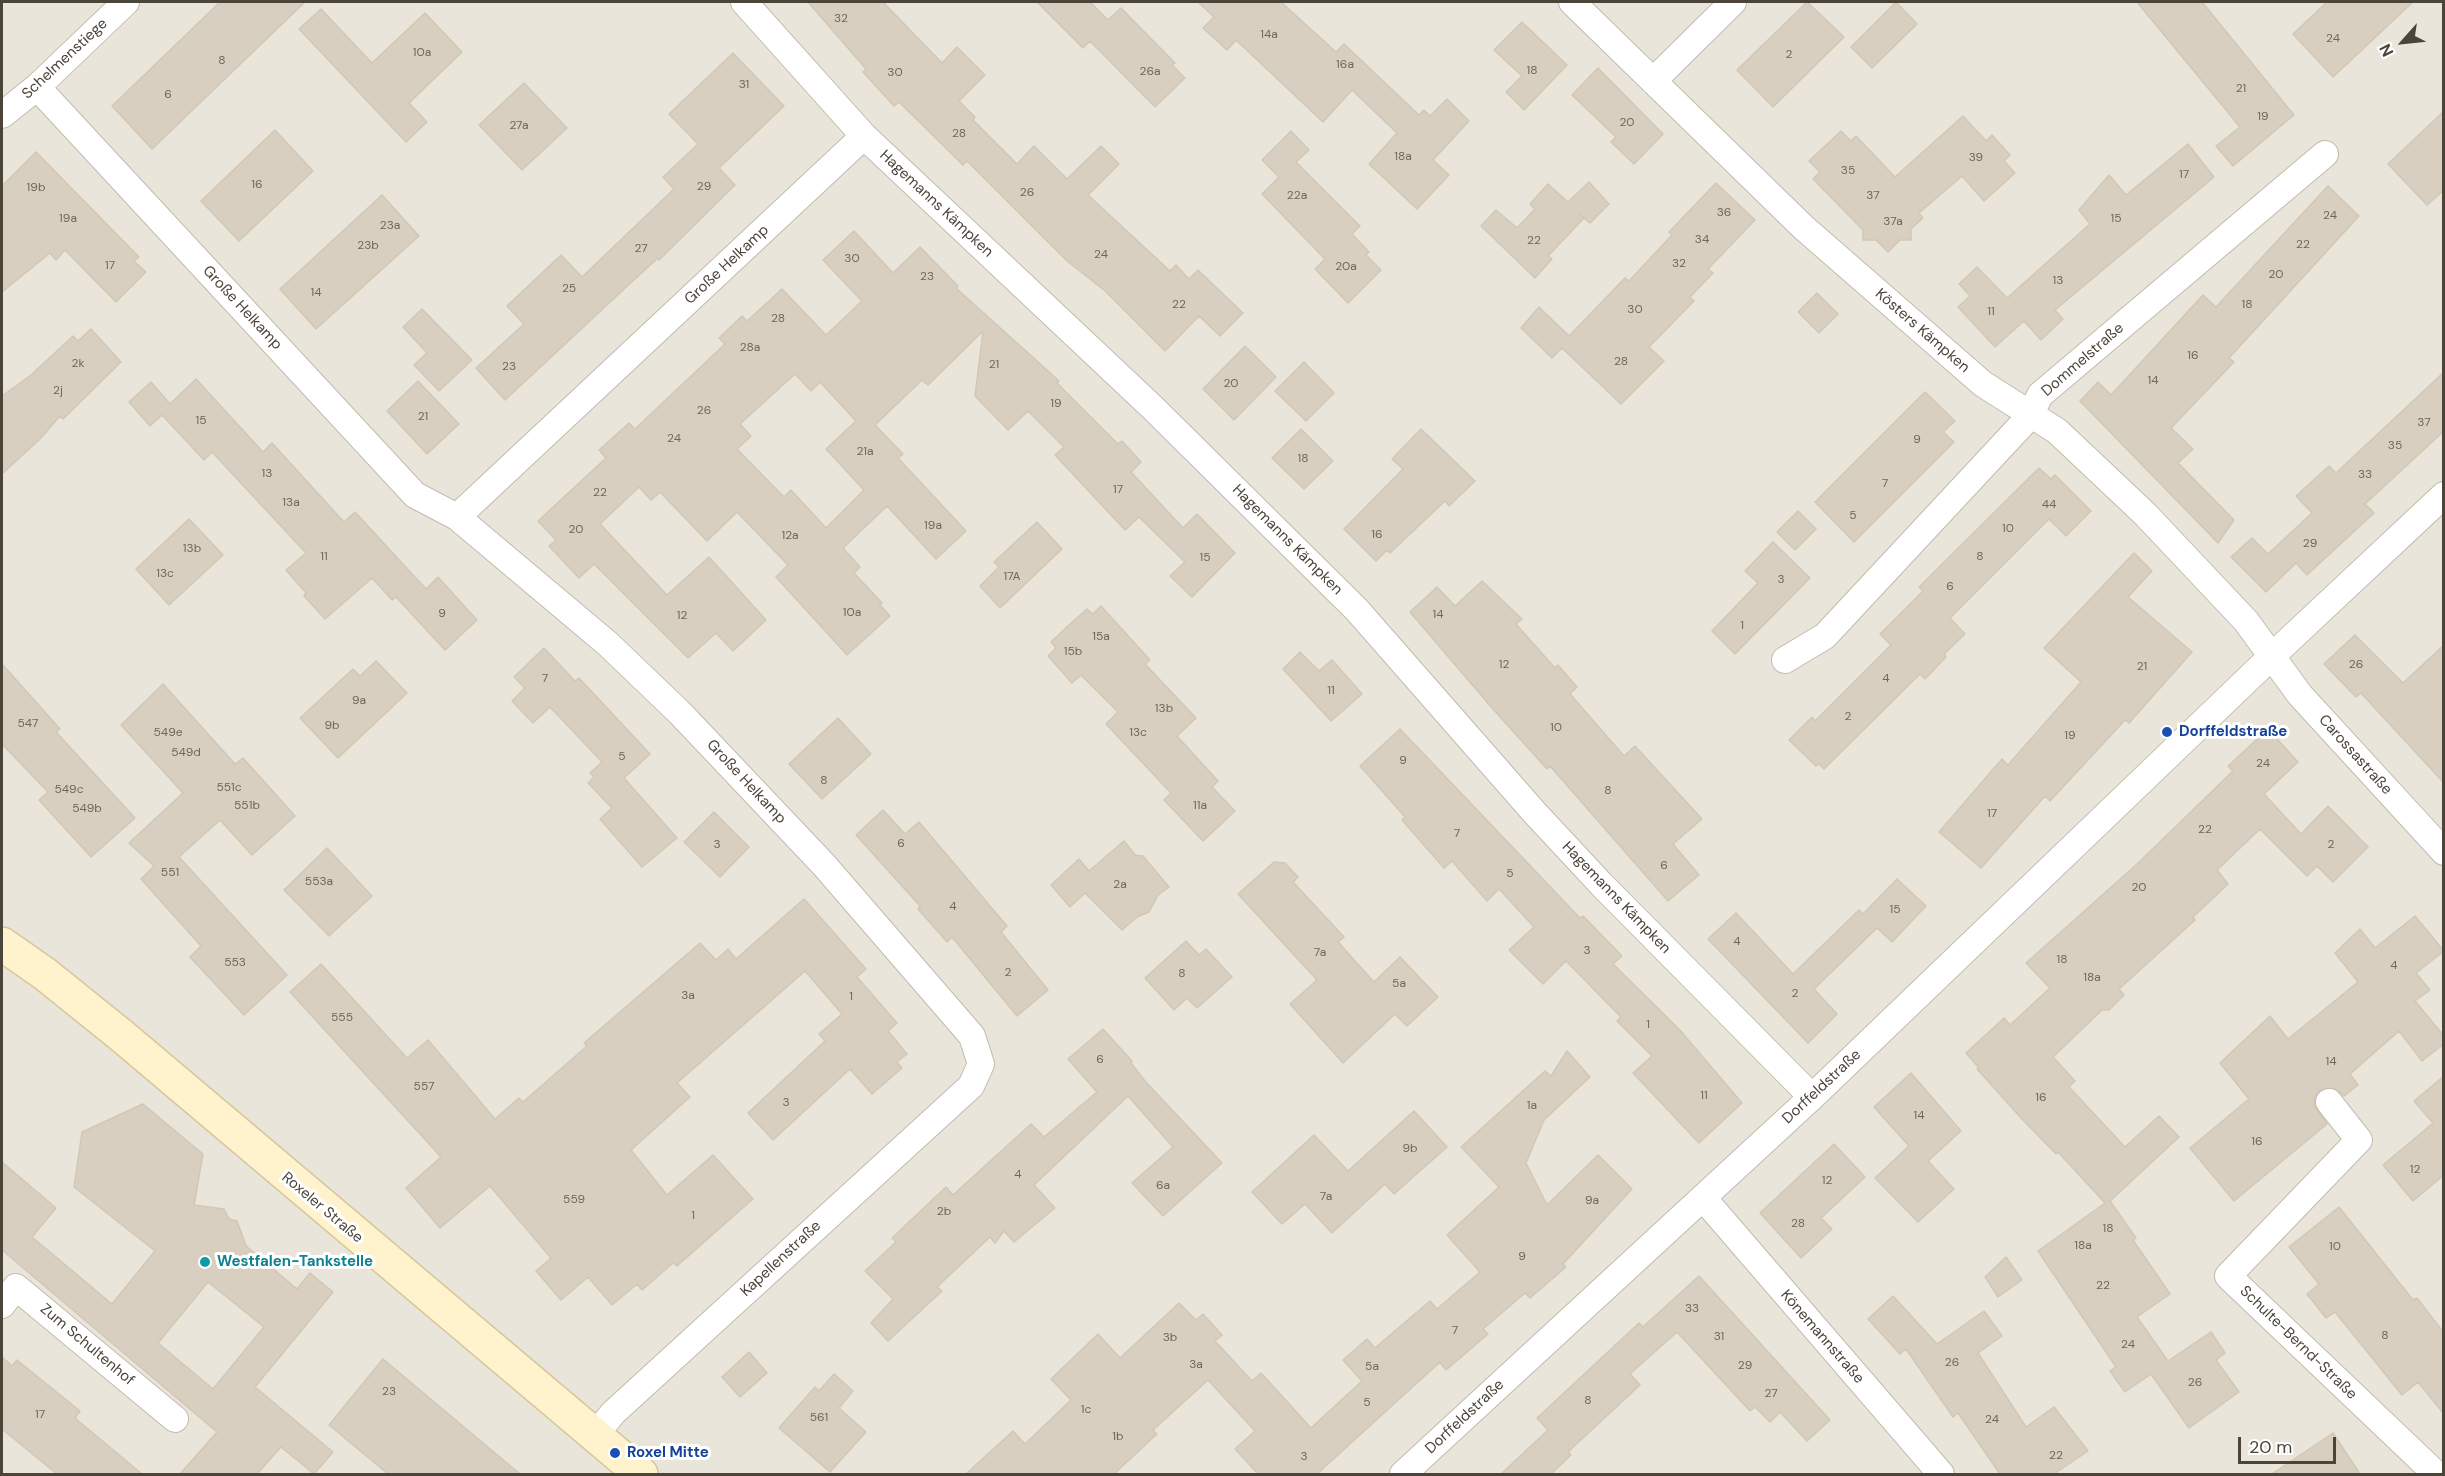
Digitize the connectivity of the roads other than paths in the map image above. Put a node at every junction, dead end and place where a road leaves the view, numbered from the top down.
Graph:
1 (126, 2) edge
2 (744, 2) edge
3 (1572, 2) edge
4 (1733, 2) edge
5 (1653, 81) junction
6 (37, 87) junction
7 (2, 116) edge
8 (864, 136) junction
9 (2325, 154) dead end
10 (2030, 416) junction
11 (2444, 495) edge
12 (457, 517) junction
13 (2272, 656) junction
14 (1785, 660) dead end
15 (2444, 852) edge
16 (2, 944) edge
17 (971, 1086) joint
18 (1812, 1097) junction
19 (2329, 1102) dead end
20 (1704, 1199) junction
21 (2, 1305) edge
22 (175, 1419) dead end
23 (595, 1435) junction
24 (641, 1474) edge
25 (1403, 1474) edge
26 (1941, 1474) edge
27 (2436, 1474) edge

1 - 6 street, Schelmenstiege
2 - 8 street, Hagemanns Kämpken
3 - 5 street, Kösters Kämpken
4 - 5 street
5 - 10 street, Kösters Kämpken
6 - 7 street, Schelmenstiege
6 - 12 street, Große Helkamp
8 - 12 street, Große Helkamp
8 - 18 street, Hagemanns Kämpken
9 - 10 street, Dommelstraße
10 - 13 street, Kösters Kämpken
10 - 14 street, Dommelstraße
11 - 13 street, Dorffeldstraße
12 - 17 street, Große Helkamp
13 - 15 street, Carossastraße
13 - 18 street, Dorffeldstraße
16 - 23 main road, Roxeler Straße
17 - 23 street, Kapellenstraße
18 - 20 street, Dorffeldstraße
19 - 27 street, Schulte-Bernd-Straße
20 - 25 street, Dorffeldstraße
20 - 26 street, Könemannstraße
21 - 22 street, Zum Schultenhof
23 - 24 main road, Roxeler Straße

